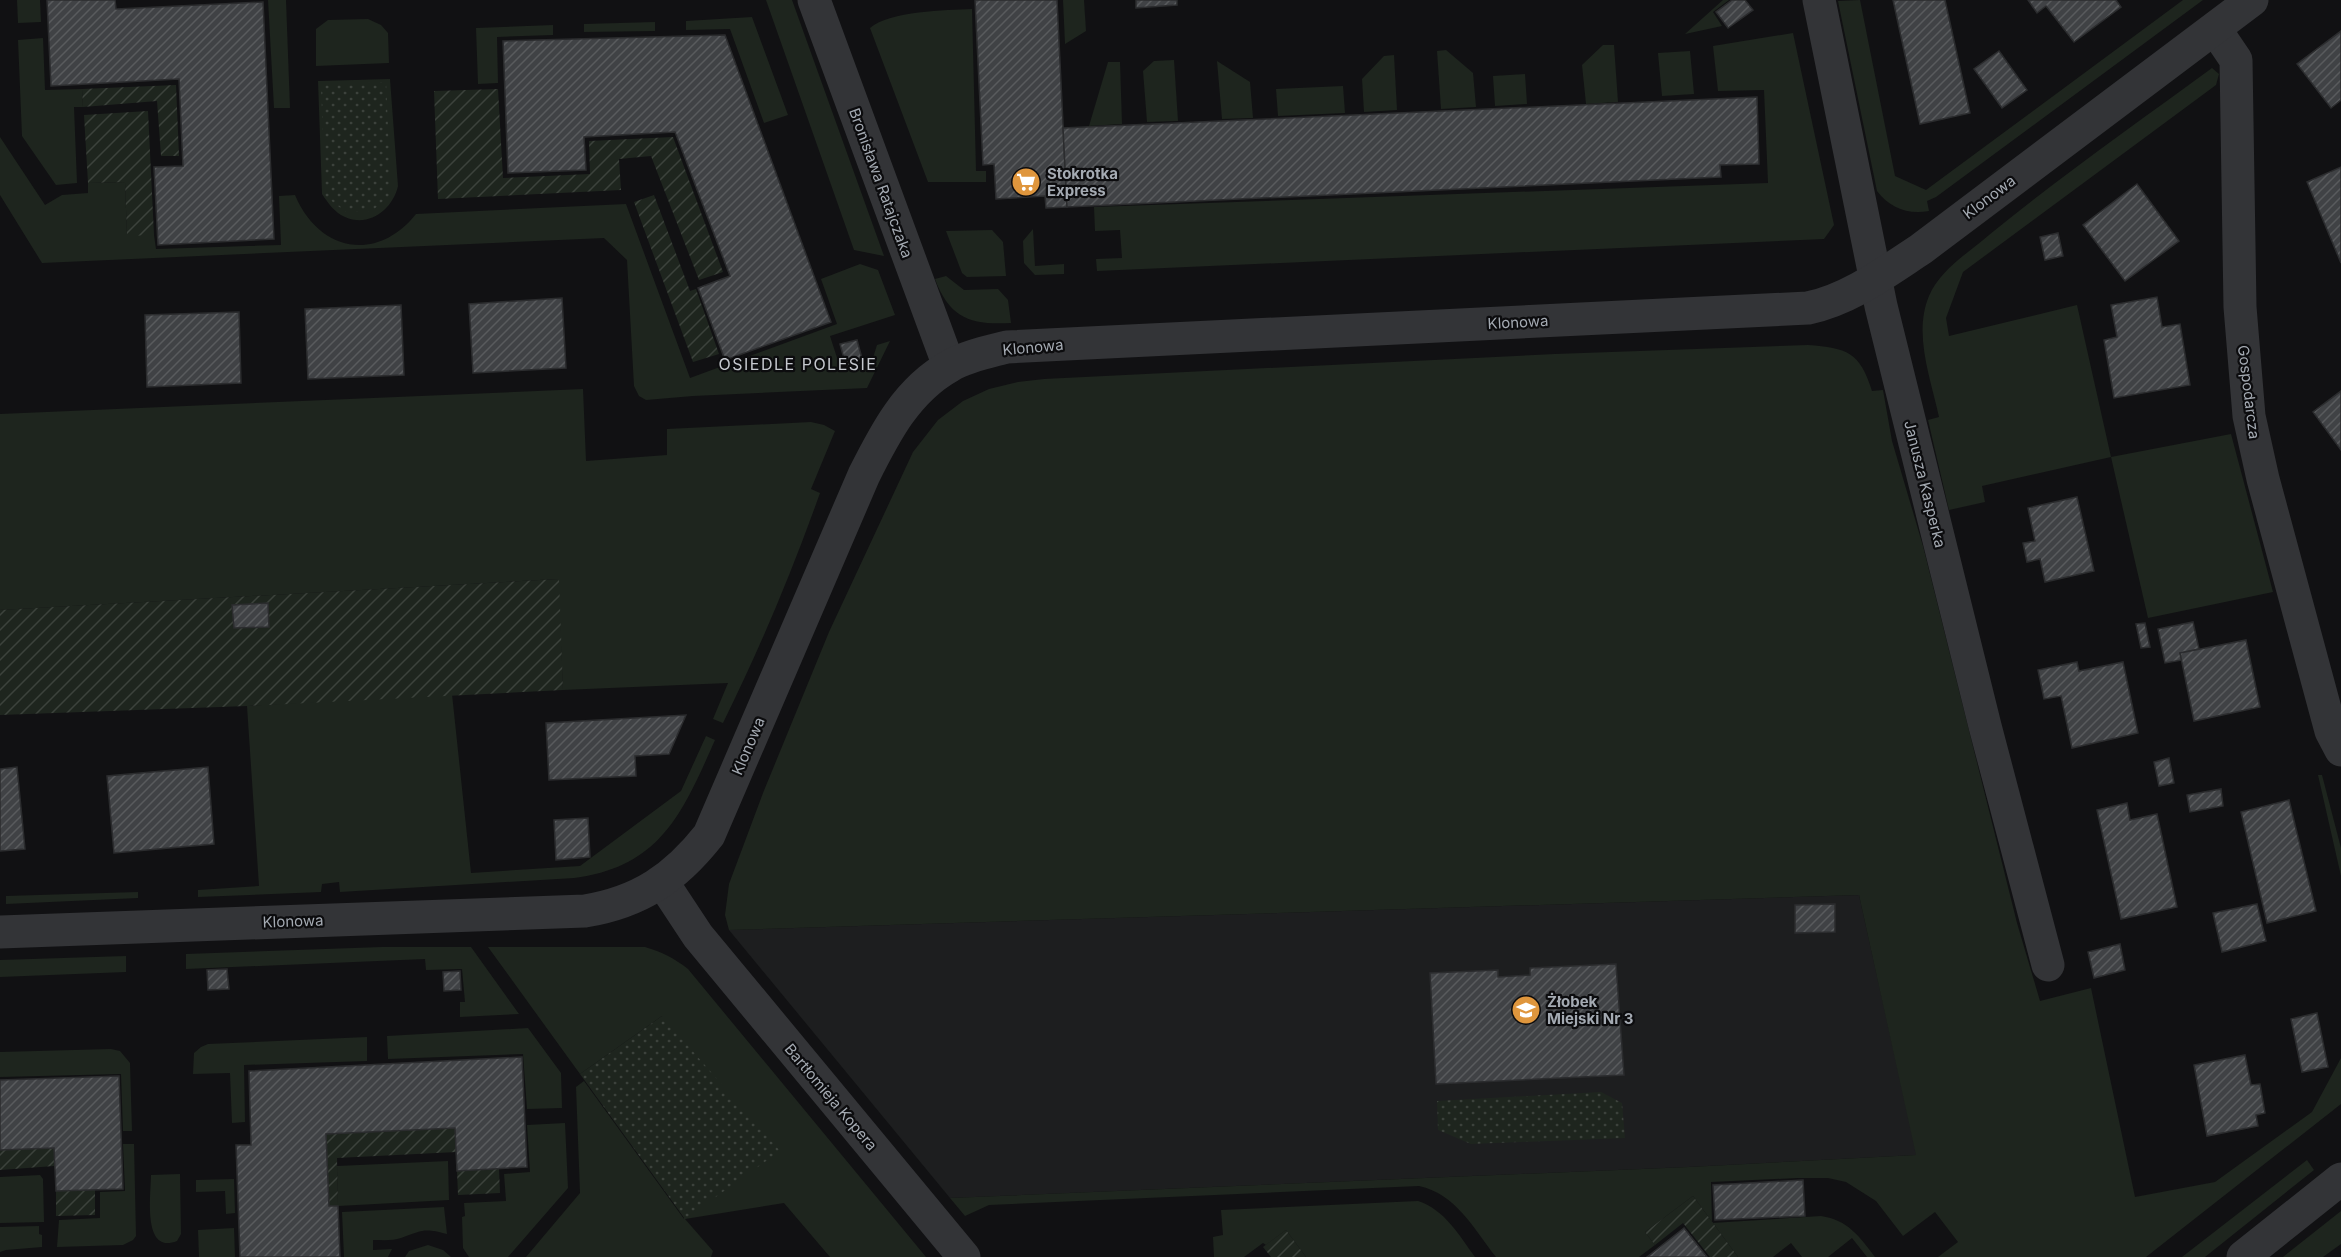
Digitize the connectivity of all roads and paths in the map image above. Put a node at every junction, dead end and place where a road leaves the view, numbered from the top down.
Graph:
1 (814, 0) edge
2 (1819, 0) edge
3 (2252, 0) edge
4 (2215, 28) junction
5 (1876, 279) junction
6 (949, 366) junction
7 (2341, 750) edge
8 (663, 883) junction
9 (0, 932) edge
10 (2048, 964) dead end
11 (2341, 1179) edge
12 (964, 1257) edge
13 (2243, 1257) edge

1 - 6 street, Bronisława Ratajczaka
2 - 5 street, Janusza Kasperka
3 - 4 street, Klonowa
4 - 5 street, Klonowa
4 - 7 street, Gospodarcza
5 - 6 street, Klonowa
5 - 10 street, Janusza Kasperka
6 - 8 street, Klonowa
8 - 9 street, Klonowa
8 - 12 street, Bartłomieja Kopera
11 - 13 street

